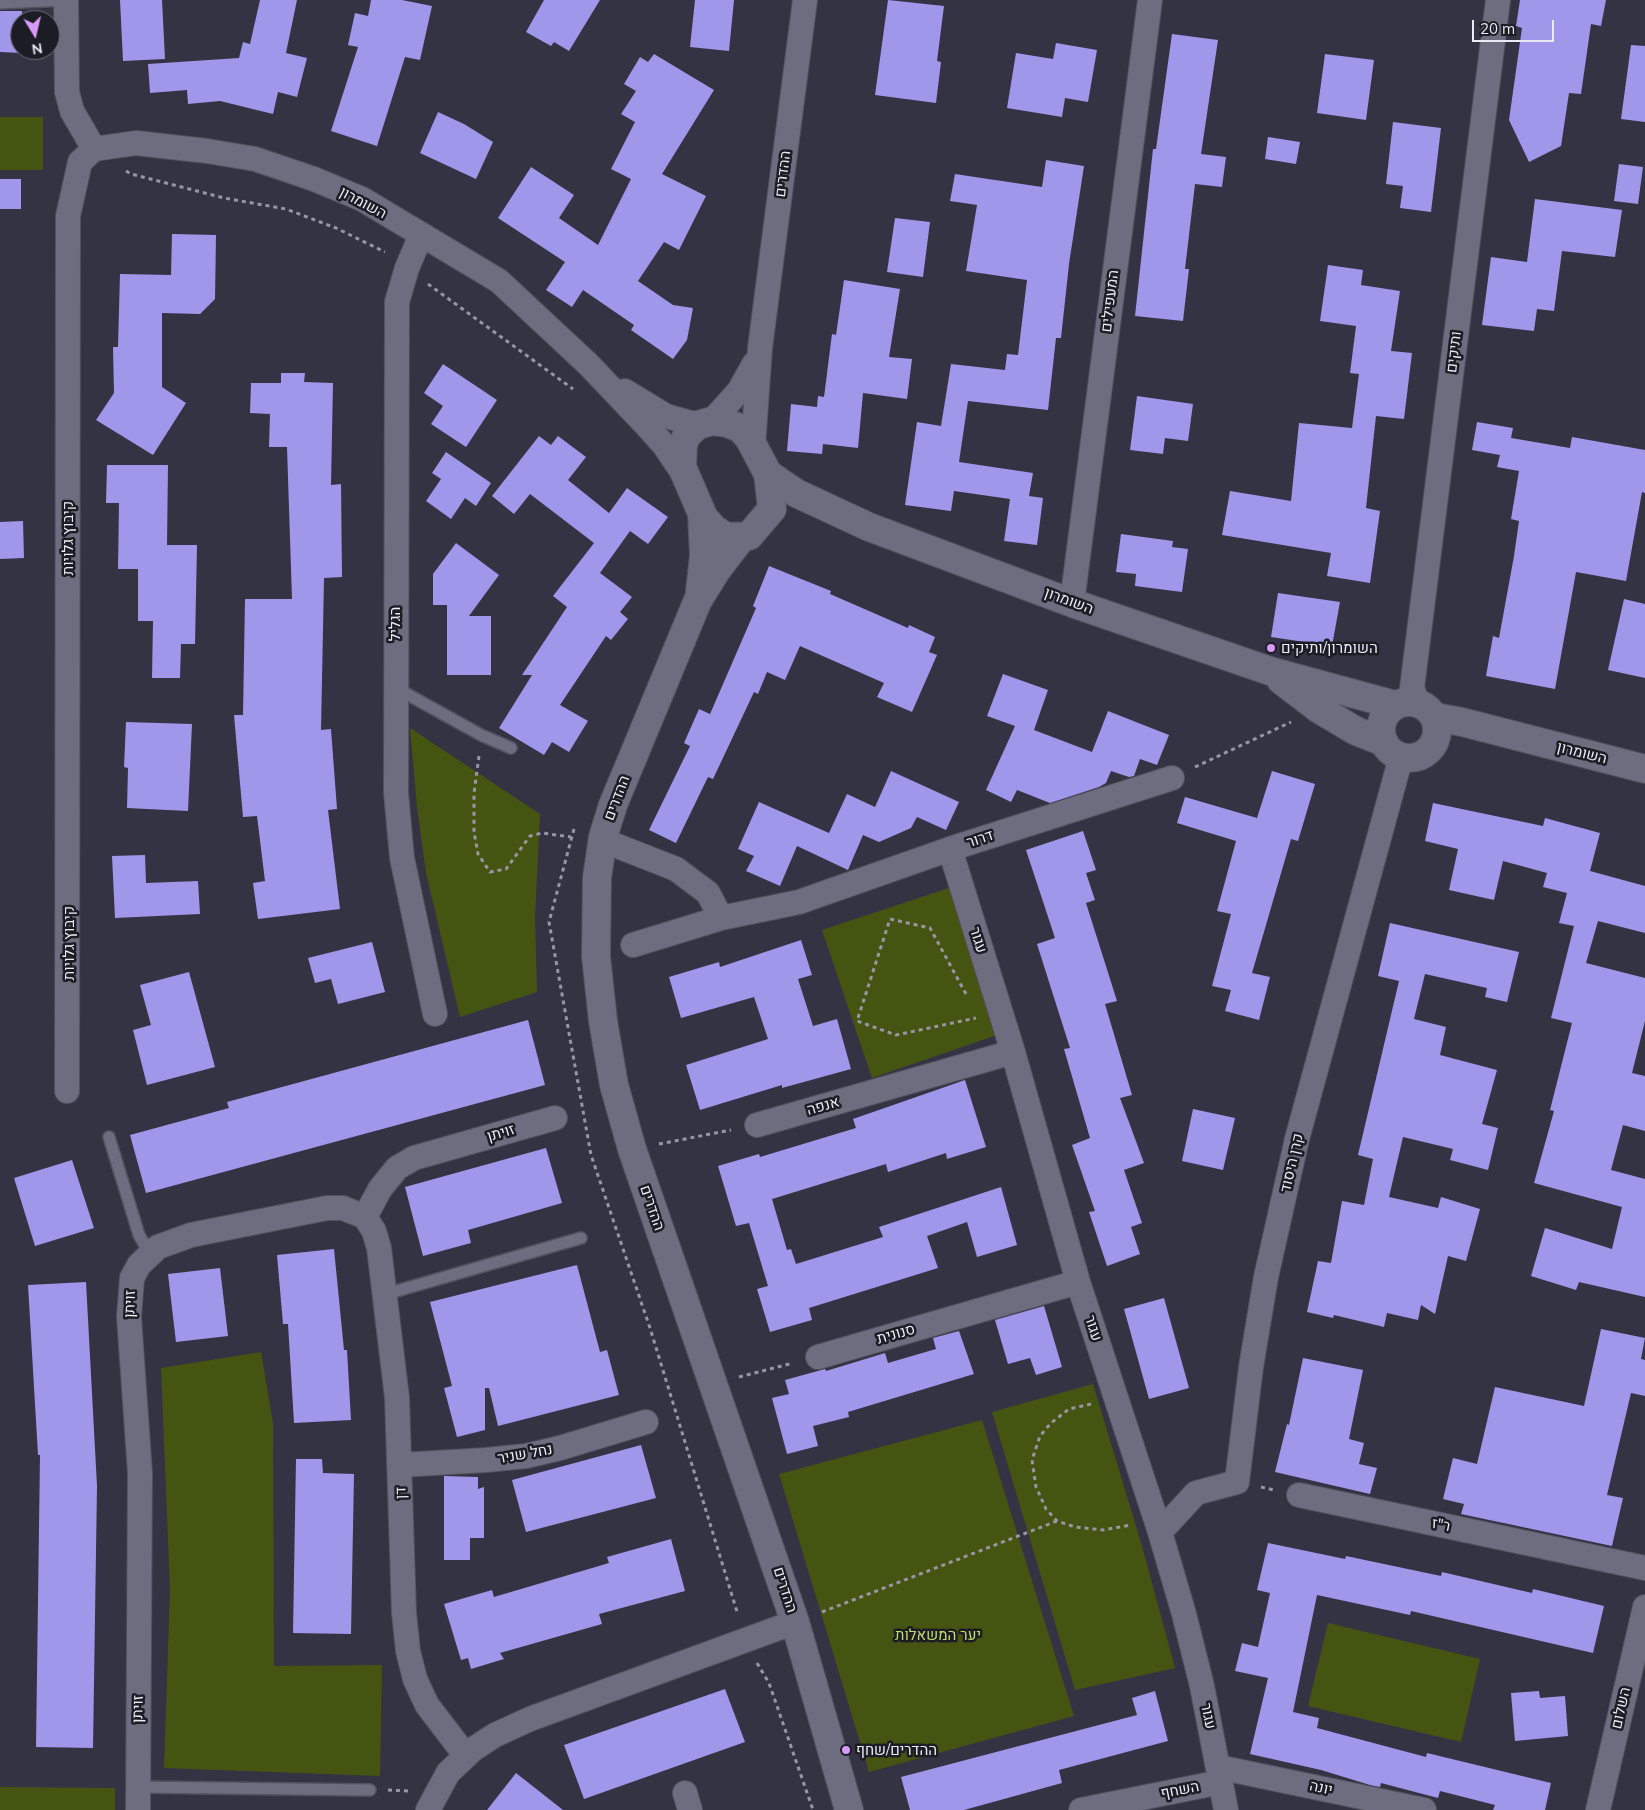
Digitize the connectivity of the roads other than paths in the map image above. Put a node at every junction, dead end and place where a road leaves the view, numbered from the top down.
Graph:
1 (66, 0) edge
2 (805, 0) edge
3 (1150, 0) edge
4 (1498, 0) edge
5 (0, 3) edge
6 (94, 150) junction
7 (421, 235) junction
8 (760, 348) junction
9 (589, 365) junction
10 (705, 423) junction
11 (753, 447) junction
12 (768, 474) junction
13 (687, 479) junction
14 (772, 509) junction
15 (702, 514) junction
16 (869, 527) junction
17 (742, 537) junction
18 (698, 600) junction
19 (1072, 603) junction
20 (1270, 671) junction
21 (396, 688) junction
22 (1421, 716) junction
23 (511, 748) dead end
24 (1392, 750) junction
25 (1645, 769) edge
26 (1172, 778) road end
27 (602, 840) junction
28 (950, 849) junction
29 (721, 918) junction
30 (633, 945) dead end
31 (435, 1014) dead end
32 (1013, 1052) junction
33 (67, 1091) dead end
34 (555, 1118) dead end
35 (756, 1125) road end
36 (108, 1137) dead end
37 (364, 1217) junction
38 (581, 1238) dead end
39 (150, 1254) junction
40 (1078, 1282) junction
41 (386, 1294) junction
42 (818, 1357) road end
43 (646, 1422) dead end
44 (400, 1465) junction
45 (1299, 1496) road end
46 (1158, 1526) junction
47 (1645, 1568) edge
48 (1645, 1607) edge
49 (795, 1622) junction
50 (466, 1756) junction
51 (1220, 1774) junction
52 (370, 1790) road end
53 (138, 1799) edge
54 (432, 1800) edge
55 (849, 1810) edge
56 (1081, 1810) edge
57 (1226, 1810) edge
58 (1424, 1810) edge
59 (1598, 1810) edge

1 - 5 lane
1 - 6 street
2 - 8 street, ההדרים
3 - 19 street, המעפילים
4 - 22 street, ותיקים
6 - 7 street, השומרון
6 - 33 street, קיבוץ גלויות
7 - 9 street, השומרון
7 - 21 street, הגליל
8 - 10 street, ההדרים
8 - 11 street, ההדרים
9 - 10 street, השומרון
9 - 13 street, השומרון
10 - 11 street
10 - 13 street
11 - 12 street
12 - 14 street
12 - 16 street, השומרון
13 - 15 street
14 - 16 street, השומרון
14 - 17 street
15 - 17 street
15 - 18 street, ההדרים
16 - 19 street, השומרון
17 - 18 street, ההדרים
18 - 27 street, ההדרים
19 - 20 street, השומרון
20 - 22 street, השומרון
20 - 24 street, השומרון
21 - 23 lane
21 - 31 street, הגליל
22 - 24 street
22 - 24 street
22 - 25 street, השומרון
24 - 46 street, קרן היסוד
26 - 28 street, דרור
27 - 29 street
27 - 49 street, ההדרים
28 - 29 street, דרור
28 - 32 street, עגור
29 - 30 street, דרור
32 - 35 street, אנפה
32 - 40 street, עגור
34 - 37 street, זויתן
36 - 39 lane
37 - 39 street, זויתן
37 - 41 street, דן
38 - 41 lane
39 - 53 street, זויתן
40 - 42 street, סנונית
40 - 46 street, עגור
41 - 44 street, דן
43 - 44 street, נחל שניר
44 - 50 street, דן
45 - 47 street, ר"ז
46 - 51 street, עגור
48 - 59 street, השלום
49 - 50 street
49 - 55 street, ההדרים
50 - 54 street
51 - 56 street, השחף
51 - 57 street, עגור
51 - 58 street, יונה
52 - 53 lane

